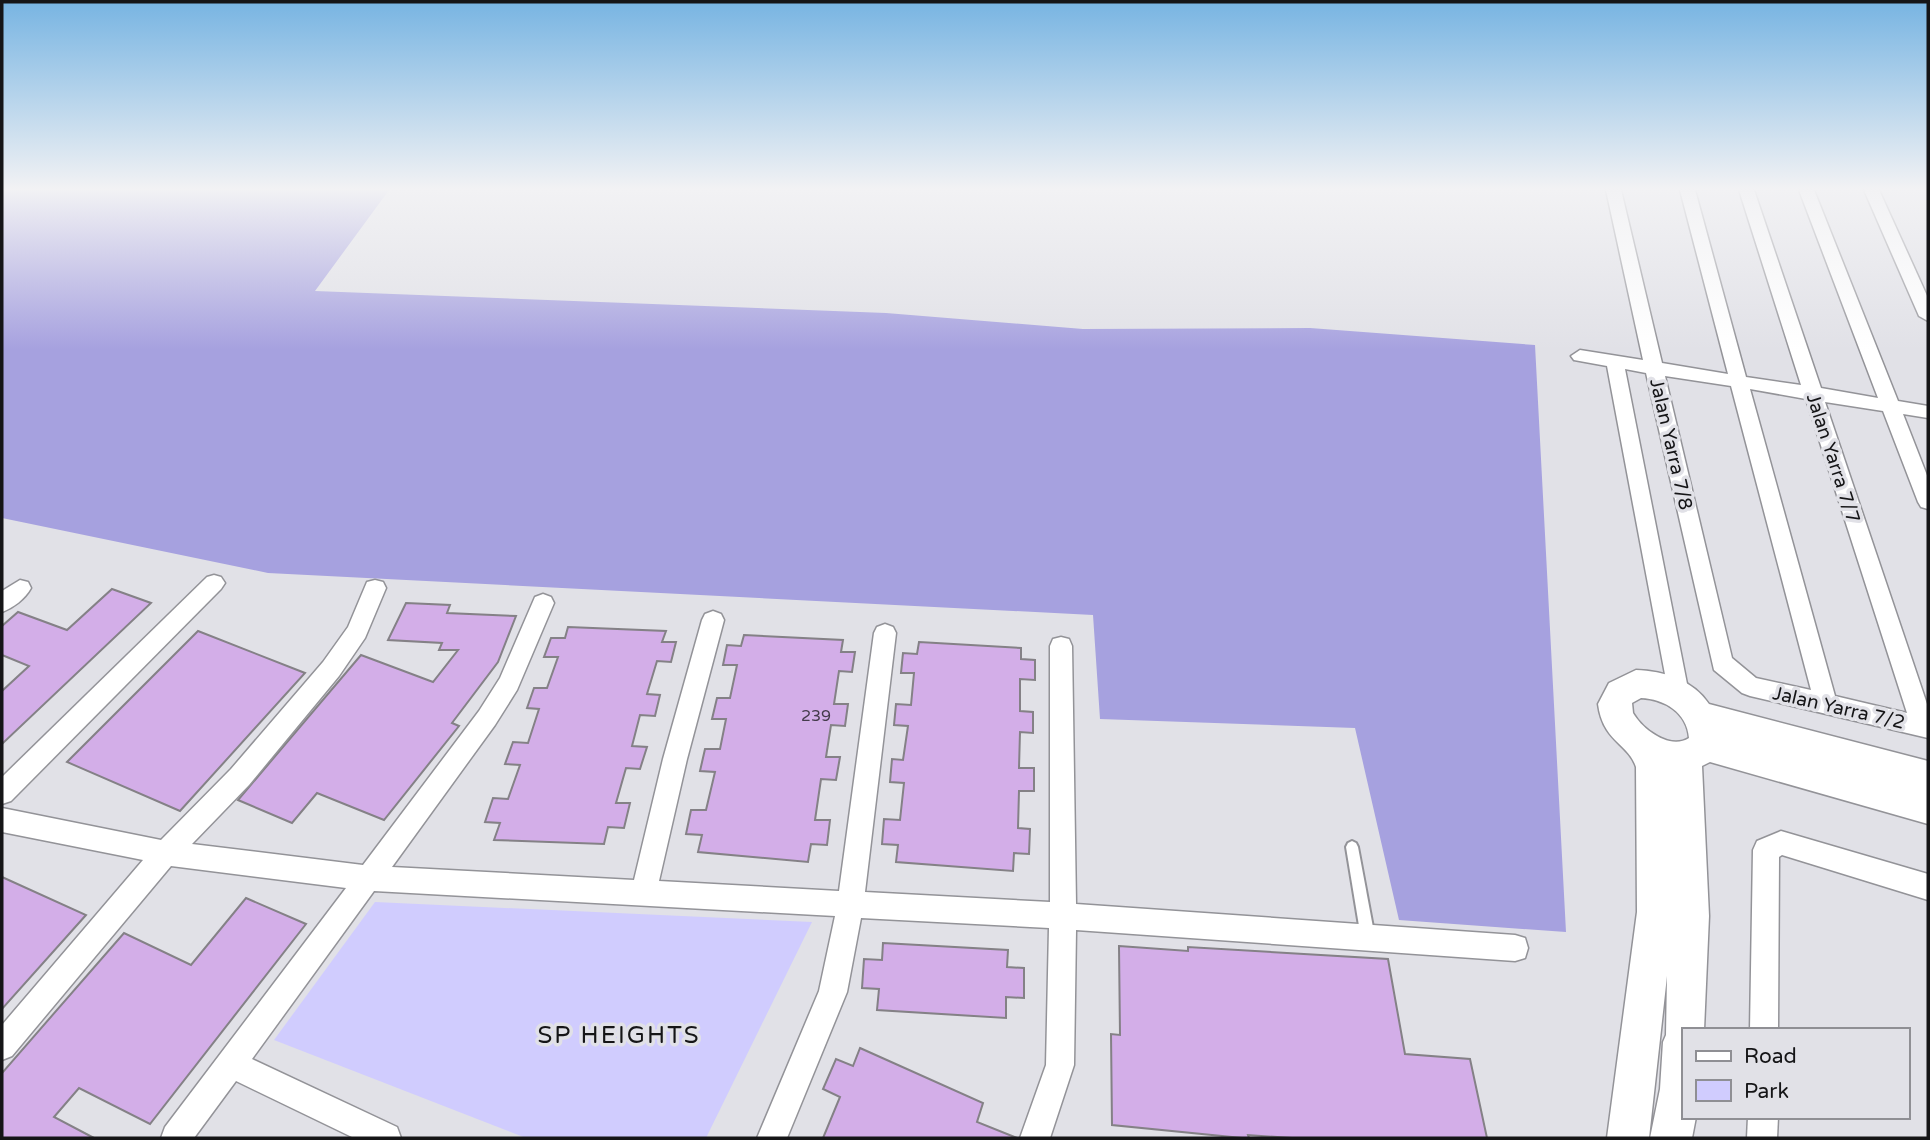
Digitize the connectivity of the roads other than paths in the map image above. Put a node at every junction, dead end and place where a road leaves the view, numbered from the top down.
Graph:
1 (1625, 243) edge
2 (1701, 243) edge
3 (1763, 243) edge
4 (1827, 243) edge
5 (1895, 243) edge
6 (1928, 316) edge
7 (1580, 356) dead end
8 (1615, 362) junction
9 (1654, 368) junction
10 (1739, 382) junction
11 (1813, 394) junction
12 (1891, 406) junction
13 (1928, 412) edge
14 (1928, 502) edge
15 (214, 583) dead end
16 (20, 587) dead end
17 (375, 588) dead end
18 (2, 603) edge
19 (543, 603) dead end
20 (713, 620) dead end
21 (885, 633) dead end
22 (1060, 646) dead end
23 (1750, 686) joint
24 (1826, 704) junction
25 (1925, 727) edge
26 (1691, 728) junction
27 (1647, 749) junction
28 (1928, 777) edge
29 (2, 793) edge
30 (1928, 808) edge
31 (2, 820) edge
32 (1352, 847) dead end
33 (166, 853) junction
34 (368, 878) junction
35 (1928, 887) edge
36 (644, 892) junction
37 (850, 905) junction
38 (1063, 916) junction
39 (1368, 938) junction
40 (1516, 948) dead end
41 (1684, 1028) edge
42 (1764, 1028) edge
43 (2, 1046) edge
44 (232, 1064) junction
45 (1682, 1064) edge
46 (1763, 1119) edge
47 (1679, 1128) edge
48 (176, 1138) edge
49 (386, 1138) edge
50 (772, 1138) edge
51 (1035, 1138) edge
52 (1628, 1138) edge
53 (1762, 1138) edge

1 - 9 street, Jalan Yarra 7/8
2 - 10 street
3 - 11 street, Jalan Yarra 7/7
4 - 12 street
5 - 6 street
7 - 8 street
8 - 9 street
8 - 26 street
9 - 10 street
9 - 23 street, Jalan Yarra 7/8
10 - 11 street
10 - 24 street
11 - 12 street
11 - 25 street, Jalan Yarra 7/7
12 - 13 street
12 - 14 street
15 - 29 street
16 - 18 street
17 - 33 street
19 - 34 street
20 - 36 street
21 - 37 street
22 - 38 street
23 - 24 street, Jalan Yarra 7/2
24 - 25 street, Jalan Yarra 7/2
26 - 27 street
26 - 27 street
26 - 28 street
26 - 30 street
26 - 41 street
27 - 52 street
31 - 33 street
32 - 39 lane
33 - 34 street
33 - 43 street
34 - 36 street
34 - 44 street
35 - 42 street
36 - 37 street
37 - 38 street
37 - 50 street
38 - 39 street
38 - 51 street
39 - 40 street
44 - 48 street
44 - 49 street
45 - 47 street
46 - 53 street

